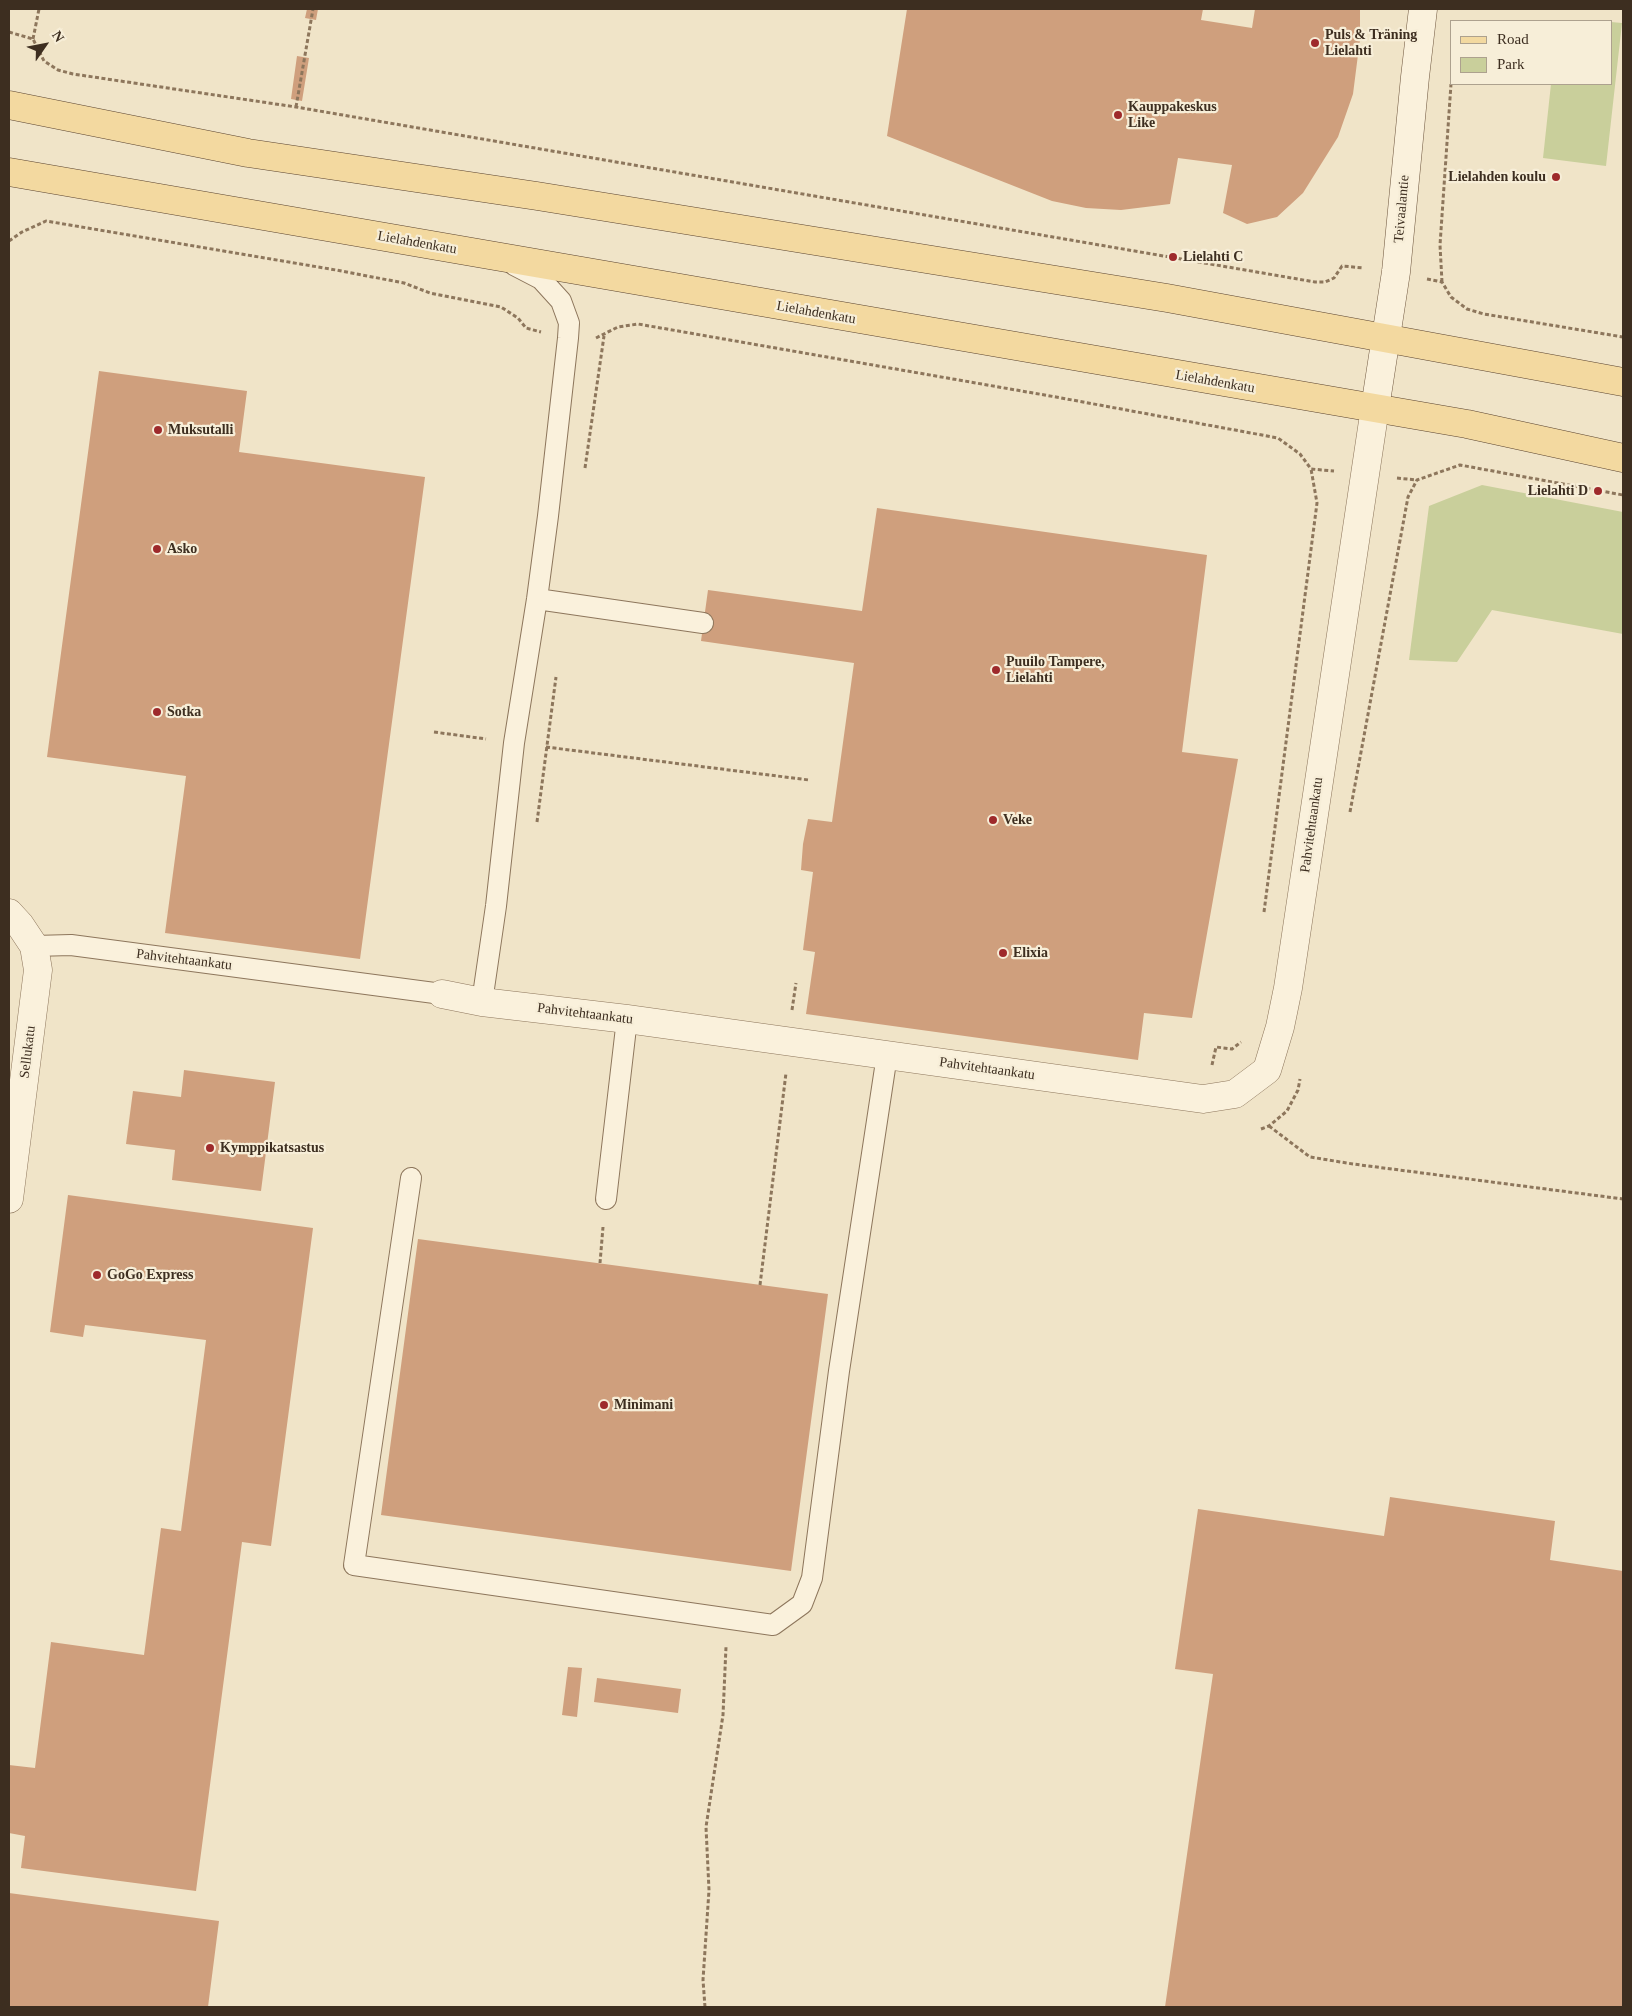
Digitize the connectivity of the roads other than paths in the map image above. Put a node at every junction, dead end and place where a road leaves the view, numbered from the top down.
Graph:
1 (1423, 9) edge
2 (9, 104) edge
3 (9, 172) edge
4 (501, 258) junction
5 (1385, 338) junction
6 (1623, 382) edge
7 (1375, 408) junction
8 (1623, 458) edge
9 (537, 599) junction
10 (703, 623) dead end
11 (9, 913) edge
12 (34, 946) junction
13 (442, 994) joint
14 (482, 1002) junction
15 (627, 1019) junction
16 (887, 1055) junction
17 (411, 1178) dead end
18 (9, 1199) edge
19 (606, 1199) road end

1 - 5 street, Teivaalantie
2 - 5 main road
3 - 4 main road, Lielahdenkatu
4 - 7 main road, Lielahdenkatu
4 - 9 lane
5 - 6 main road
5 - 7 street, Teivaalantie
7 - 8 main road, Lielahdenkatu
7 - 16 street, Pahvitehtaankatu
9 - 10 lane
9 - 14 lane
11 - 12 street, Sellukatu
12 - 13 lane, Pahvitehtaankatu
12 - 18 street, Sellukatu
13 - 14 street, Pahvitehtaankatu
14 - 15 street, Pahvitehtaankatu
15 - 16 street, Pahvitehtaankatu
15 - 19 lane
16 - 17 lane

